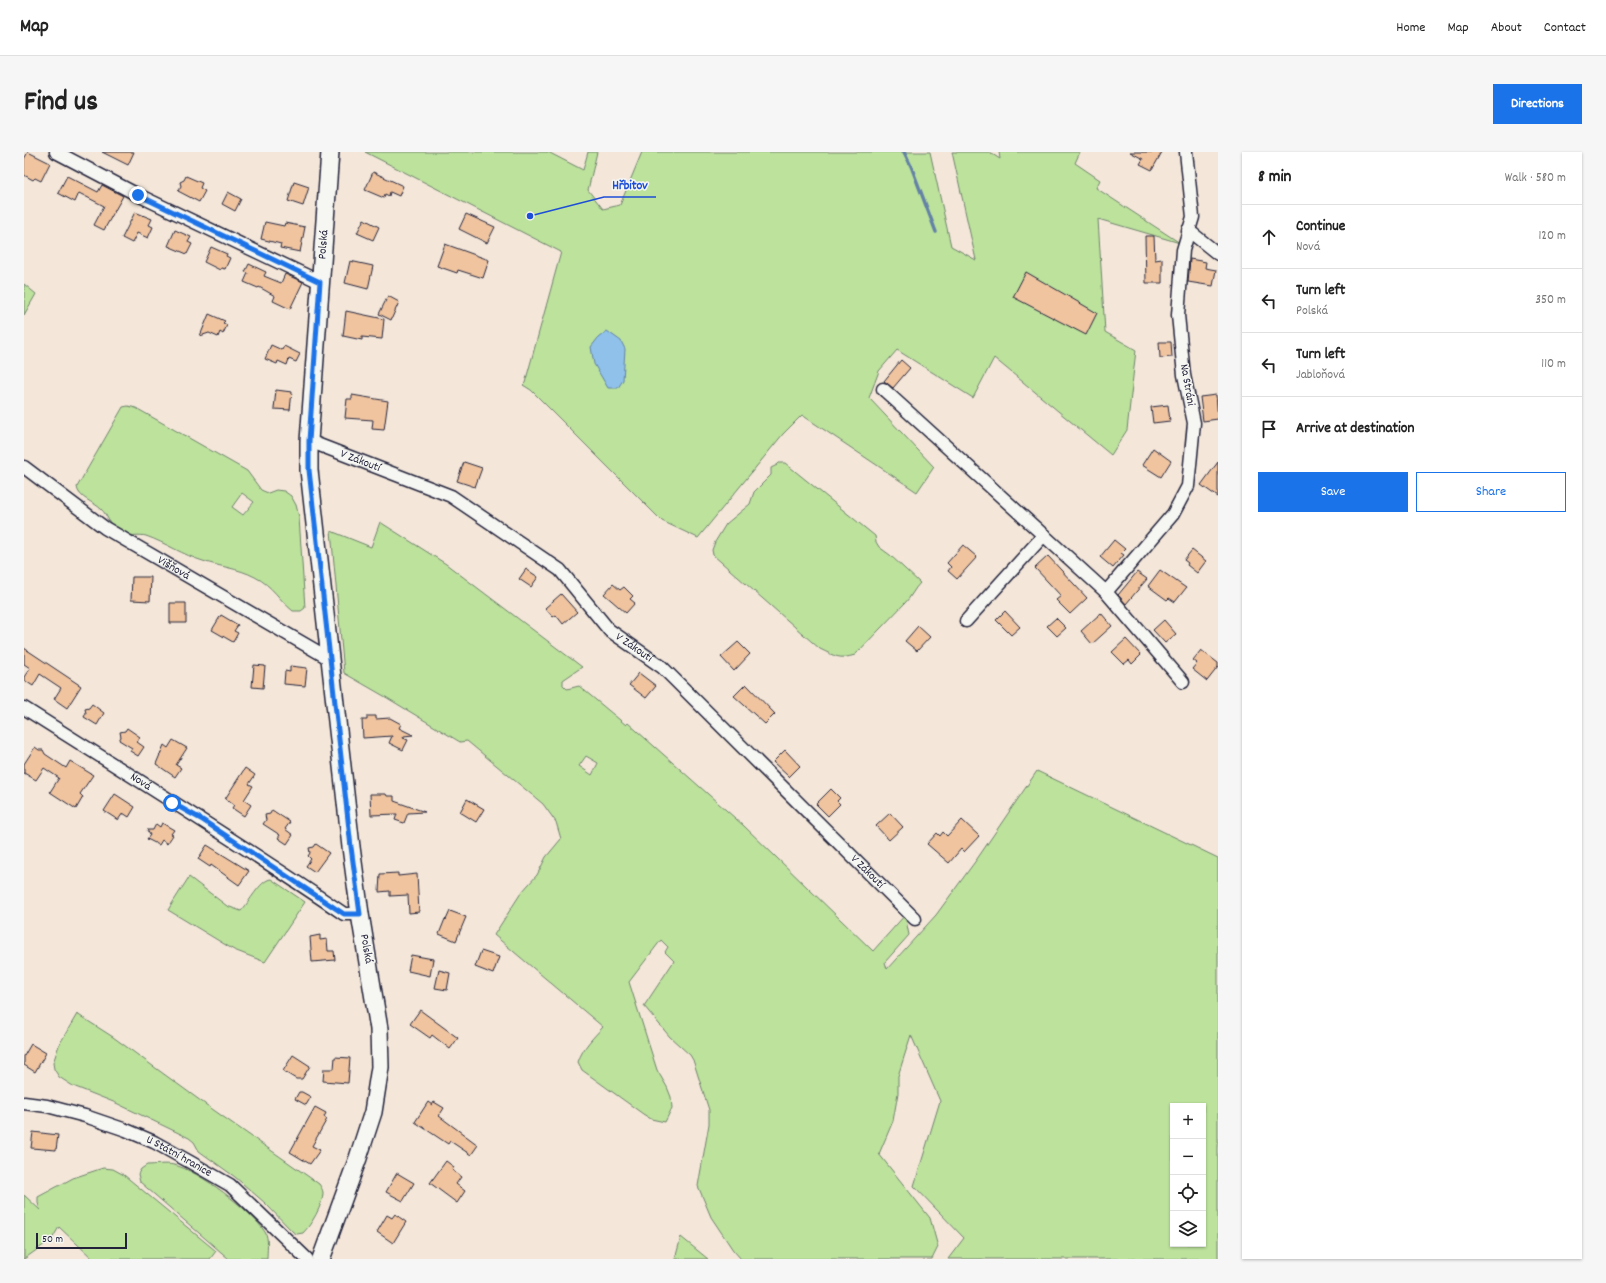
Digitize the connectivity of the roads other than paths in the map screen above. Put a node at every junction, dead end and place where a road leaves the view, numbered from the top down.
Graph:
1 (56, 152) edge
2 (330, 152) edge
3 (1186, 152) edge
4 (1188, 230) junction
5 (1218, 254) edge
6 (320, 282) junction
7 (883, 389) dead end
8 (309, 441) junction
9 (24, 467) edge
10 (1044, 535) junction
11 (1106, 592) junction
12 (966, 621) dead end
13 (330, 659) junction
14 (1183, 682) dead end
15 (24, 708) edge
16 (360, 914) junction
17 (915, 919) dead end
18 (24, 1104) edge
19 (307, 1259) edge
20 (321, 1259) edge

1 - 6 street
2 - 6 street, Polská
3 - 4 street, Na Stráni
4 - 5 street
4 - 11 street, Na Stráni
6 - 8 street, Polská
7 - 10 street
8 - 13 street, Polská
8 - 17 street, V Zákoutí
9 - 13 street, Višňová
10 - 11 street
10 - 12 street
11 - 14 street
13 - 16 street, Polská
15 - 16 street, Nová
16 - 20 street, Polská
18 - 19 street, U Státní hranice

